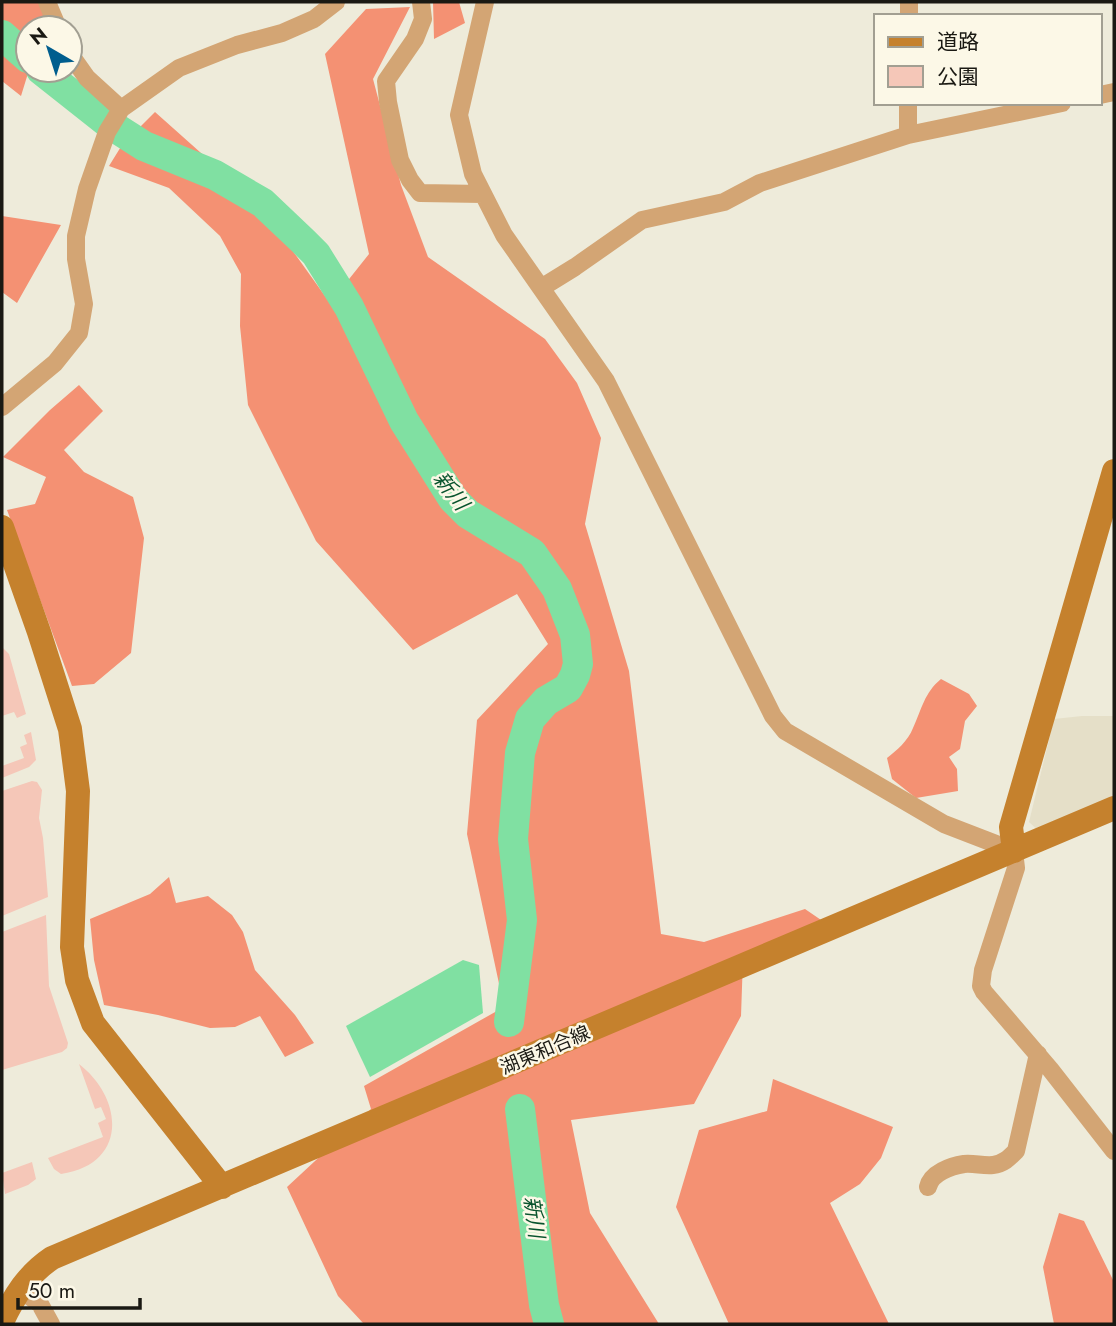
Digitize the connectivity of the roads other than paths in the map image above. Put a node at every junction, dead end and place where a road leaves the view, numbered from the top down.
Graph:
1 (336, 2) edge
2 (421, 2) edge
3 (486, 2) edge
4 (84, 74) edge
5 (908, 105) edge
6 (1052, 105) edge
7 (120, 111) junction
8 (908, 135) junction
9 (484, 194) junction
10 (541, 288) junction
11 (2, 407) edge
12 (1114, 471) edge
13 (2, 527) edge
14 (1114, 808) edge
15 (1014, 851) junction
16 (1038, 1054) junction
17 (1114, 1151) edge
18 (222, 1187) junction
19 (928, 1187) dead end
20 (20, 1289) junction
21 (2, 1322) edge
22 (51, 1324) edge

1 - 7 street
2 - 9 street
3 - 9 street
4 - 7 street
5 - 8 street
6 - 8 street
7 - 11 street
8 - 10 street
9 - 10 street
10 - 15 street
12 - 15 main road
13 - 18 main road
14 - 15 main road, 湖東和合線
15 - 16 street
15 - 18 main road, 湖東和合線
16 - 17 street
16 - 19 street
18 - 20 main road, 湖東和合線
20 - 21 main road, 湖東和合線
20 - 22 street

